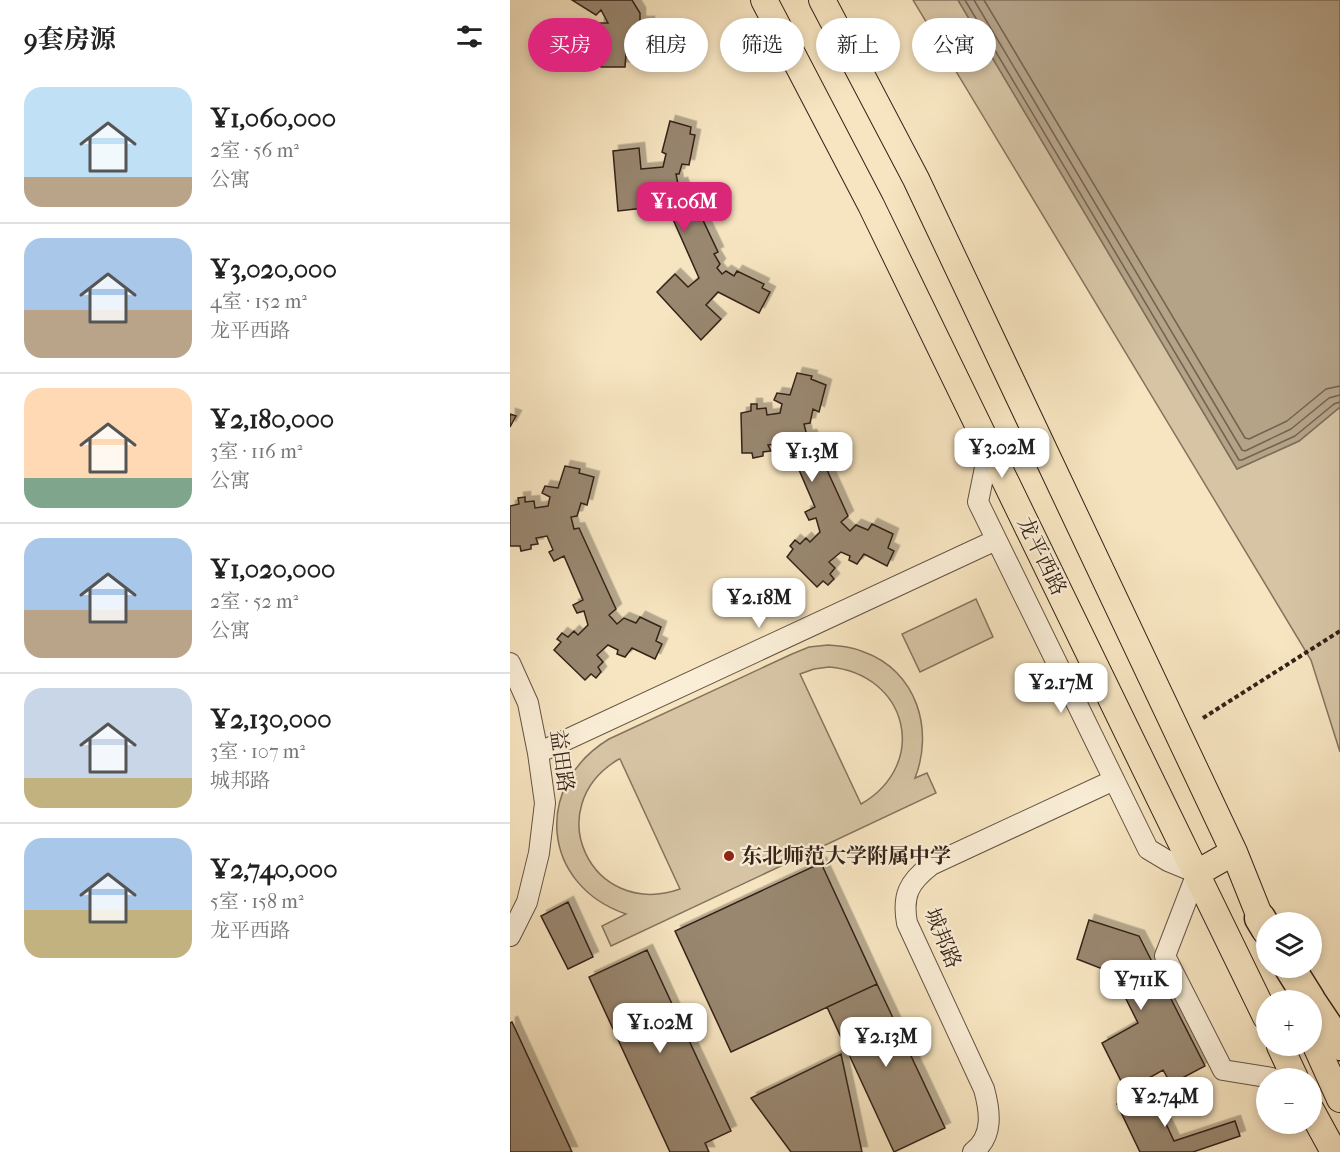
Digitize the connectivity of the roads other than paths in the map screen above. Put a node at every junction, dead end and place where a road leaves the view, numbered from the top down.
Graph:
1 (764, 0) edge
2 (822, 0) edge
3 (989, 448) junction
4 (996, 540) junction
5 (510, 663) edge
6 (538, 753) junction
7 (1114, 780) junction
8 (1234, 852) junction
9 (1197, 873) junction
10 (1258, 912) edge
11 (510, 936) edge
12 (1256, 996) edge
13 (1322, 1018) edge
14 (1340, 1045) edge
15 (1321, 1056) edge
16 (1256, 1075) edge
17 (1340, 1099) edge
18 (1322, 1130) edge
19 (973, 1152) edge
20 (1334, 1152) edge

1 - 3 main road, 龙平西路
2 - 8 main road
3 - 4 street
3 - 9 main road, 龙平西路
4 - 6 street
4 - 7 street
5 - 6 street, 益田路
6 - 11 street, 益田路
7 - 9 street
7 - 19 street, 城邦路
8 - 9 main road
8 - 10 main road
9 - 12 main road, 龙平西路
9 - 16 street
13 - 14 highway
15 - 17 main road
18 - 20 main road

